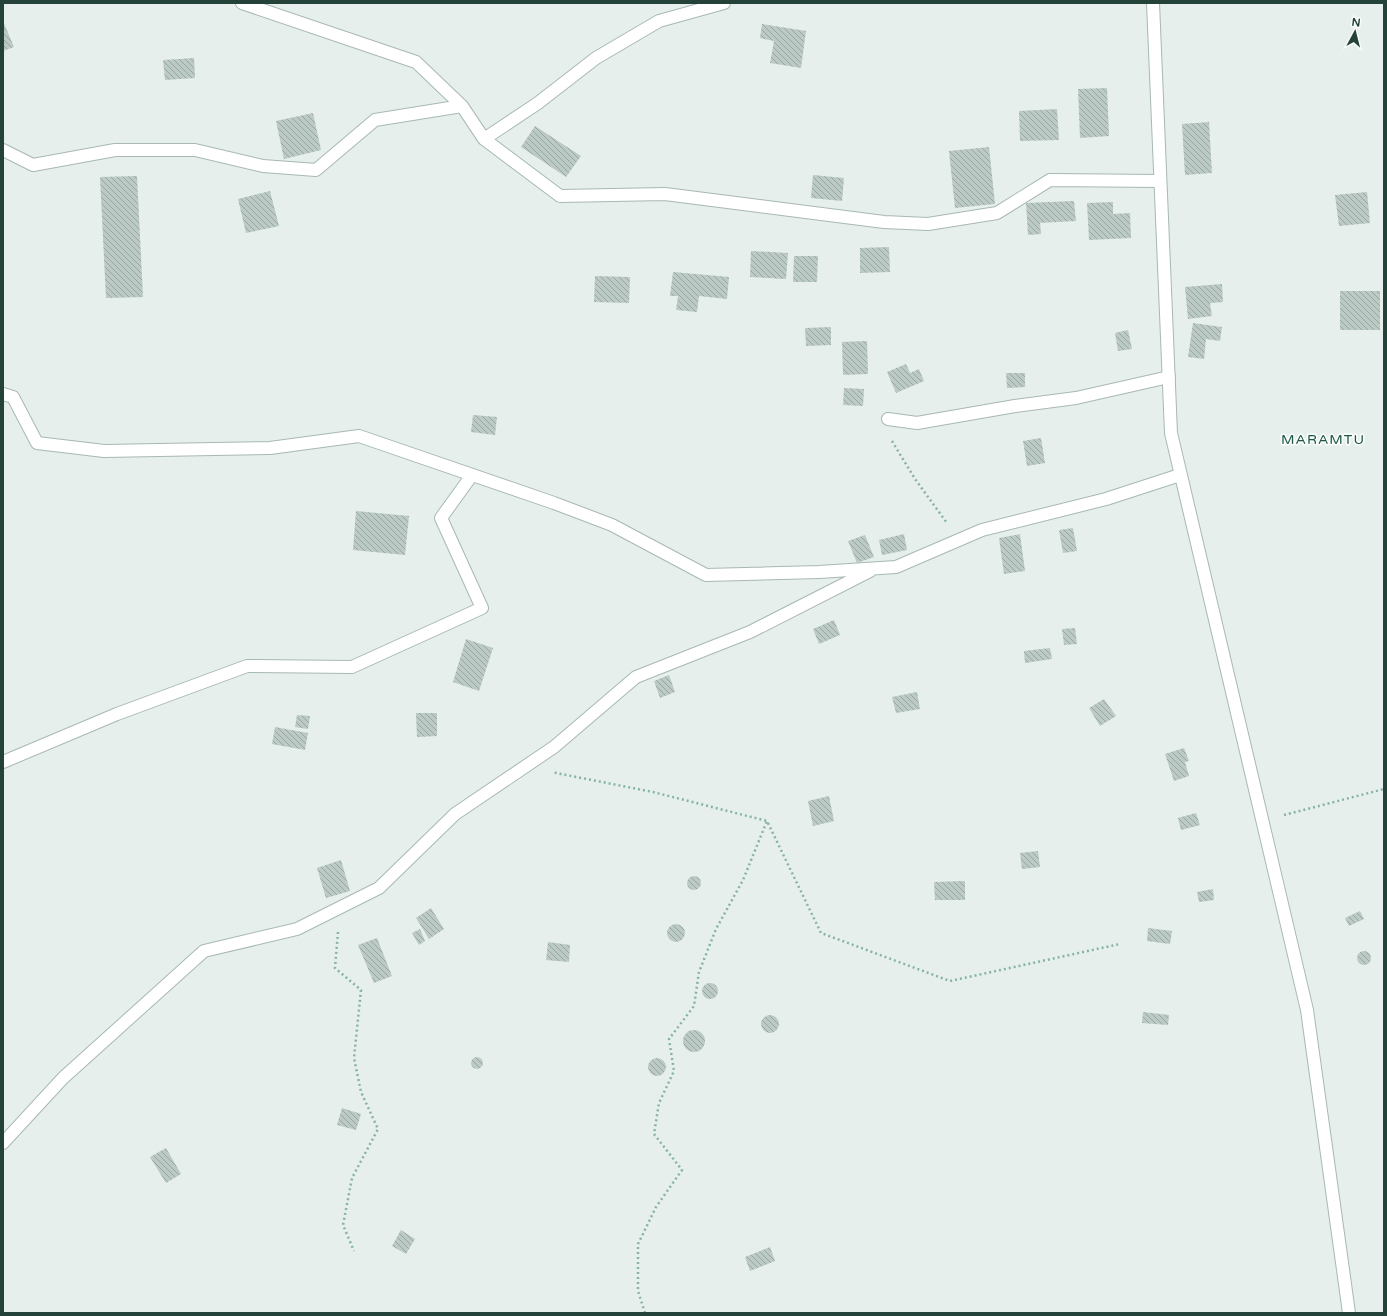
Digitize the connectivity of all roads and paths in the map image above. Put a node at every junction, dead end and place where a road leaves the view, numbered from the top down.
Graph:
1 (242, 3) edge
2 (724, 3) edge
3 (1153, 3) edge
4 (462, 106) junction
5 (484, 139) junction
6 (3, 150) edge
7 (1160, 181) junction
8 (1169, 378) junction
9 (3, 394) edge
10 (888, 419) joint
11 (472, 475) junction
12 (1180, 475) junction
13 (959, 540) junction
14 (875, 568) junction
15 (543, 755) junction
16 (3, 762) edge
17 (1384, 789) edge
18 (1262, 820) junction
19 (767, 821) junction
20 (339, 907) junction
21 (1120, 944) dead end
22 (3, 1143) edge
23 (354, 1251) dead end
24 (645, 1313) edge
25 (1349, 1313) edge

1 - 4 street
2 - 5 street
3 - 7 street
4 - 5 street
4 - 6 street
5 - 7 street
7 - 8 street
8 - 10 street
8 - 12 street
9 - 11 street
10 - 13 path
11 - 14 street
11 - 16 street
12 - 13 street
12 - 18 street
13 - 14 street
14 - 15 street
15 - 19 path
15 - 20 street
17 - 18 path
18 - 25 street
19 - 21 path
19 - 24 path
20 - 22 street
20 - 23 path

